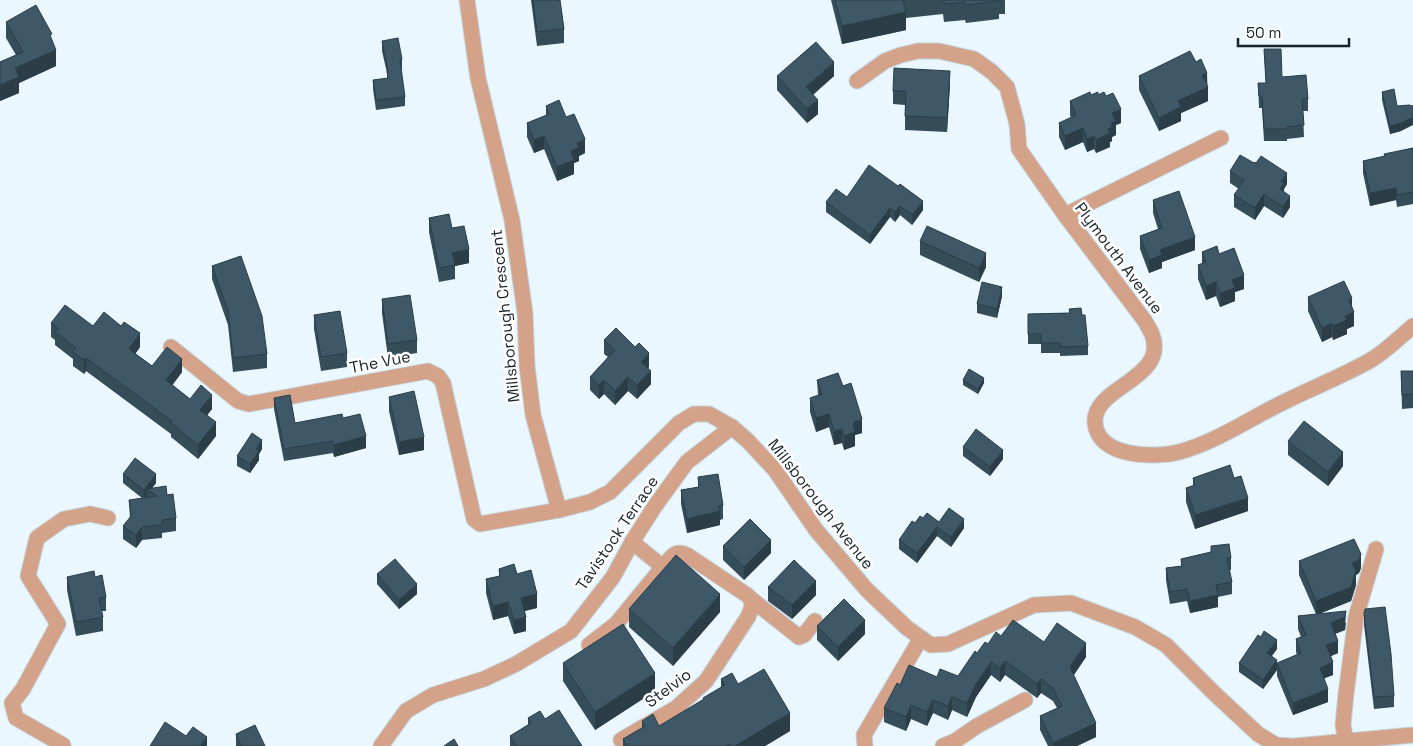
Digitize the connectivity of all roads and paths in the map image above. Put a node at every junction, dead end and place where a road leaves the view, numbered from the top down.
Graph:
1 (468, 0) edge
2 (857, 80) dead end
3 (1221, 138) dead end
4 (1064, 215) junction
5 (1413, 326) edge
6 (171, 348) edge
7 (732, 427) junction
8 (559, 510) junction
9 (108, 518) dead end
10 (632, 542) junction
11 (1376, 549) dead end
12 (663, 567) junction
13 (751, 599) junction
14 (814, 621) dead end
15 (921, 638) junction
16 (589, 645) edge
17 (1025, 700) dead end
18 (1413, 735) edge
19 (621, 740) edge
20 (1346, 741) junction
21 (63, 746) edge
22 (381, 746) edge
23 (865, 746) edge
24 (943, 746) edge
25 (1293, 746) edge

1 - 8 street, Millsborough Crescent
2 - 4 street, Plymouth Avenue
3 - 4 street
4 - 5 street, Plymouth Avenue
6 - 8 street, The Vue
7 - 8 street, Millsborough Avenue
7 - 10 street, Tavistock Terrace
7 - 15 street, Millsborough Avenue
9 - 21 street
10 - 12 street
10 - 22 street, Tavistock Terrace
11 - 20 street
12 - 13 street
12 - 16 street
13 - 14 street
13 - 19 street, Stelvio
15 - 23 street
15 - 25 street, Millsborough Avenue
17 - 24 street
18 - 20 street, Millsborough Avenue
20 - 25 street, Millsborough Avenue

